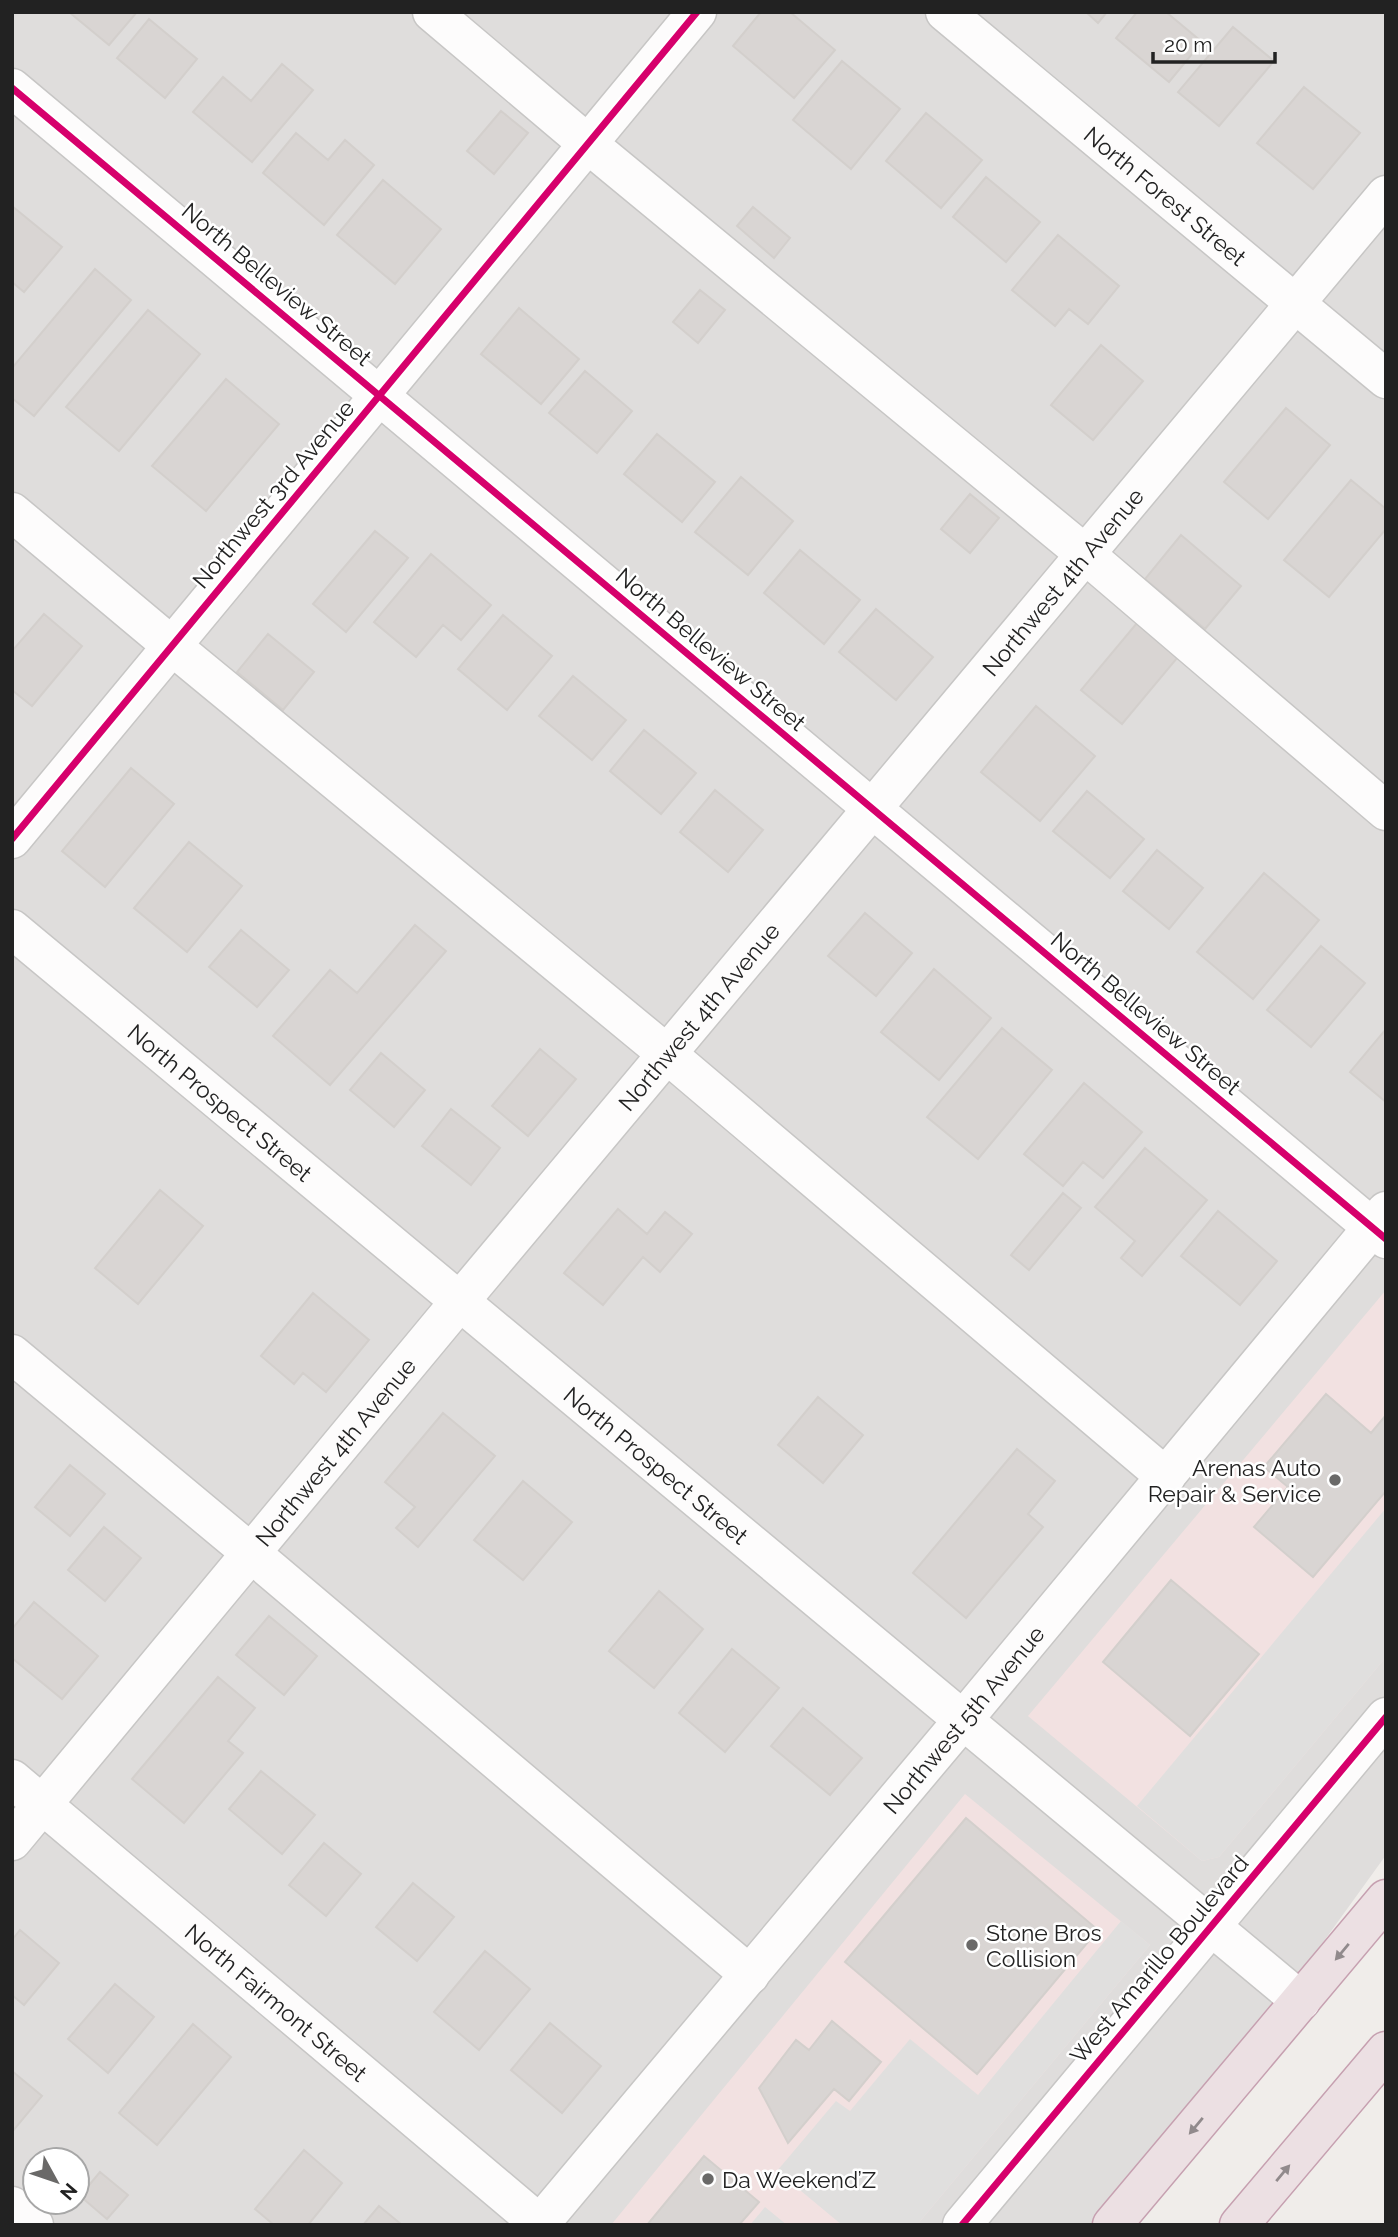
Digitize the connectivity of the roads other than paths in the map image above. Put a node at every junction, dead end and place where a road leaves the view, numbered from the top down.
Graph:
1 (432, 12) edge
2 (697, 12) edge
3 (945, 12) edge
4 (12, 88) edge
5 (588, 144) junction
6 (1386, 195) edge
7 (1295, 304) junction
8 (1386, 379) edge
9 (379, 396) junction
10 (12, 512) edge
11 (1085, 554) junction
12 (172, 646) junction
13 (872, 809) junction
14 (1386, 811) edge
15 (12, 839) edge
16 (12, 929) edge
17 (667, 1054) junction
18 (1381, 1226) edge
19 (460, 1301) junction
20 (12, 1354) edge
21 (1166, 1477) junction
22 (251, 1553) junction
23 (1386, 1717) edge
24 (963, 1720) junction
25 (12, 1779) edge
26 (43, 1805) junction
27 (12, 1841) edge
28 (1386, 1899) edge
29 (1211, 1926) junction
30 (750, 1975) junction
31 (1301, 2001) junction
32 (1386, 2051) edge
33 (12, 2206) edge
34 (540, 2224) edge
35 (34, 2225) edge
36 (962, 2225) edge
37 (1112, 2225) edge
38 (1239, 2225) edge

1 - 5 street
2 - 5 street, Northwest 3rd Avenue
3 - 7 street, North Forest Street
4 - 9 street, North Belleview Street
5 - 9 street, Northwest 3rd Avenue
5 - 11 street
6 - 7 street, Northwest 4th Avenue
7 - 8 street, North Forest Street
7 - 11 street, Northwest 4th Avenue
9 - 12 street, Northwest 3rd Avenue
9 - 13 street, North Belleview Street
10 - 12 street
11 - 13 street, Northwest 4th Avenue
11 - 14 street
12 - 15 street, Northwest 3rd Avenue
12 - 17 street
13 - 17 street, Northwest 4th Avenue
13 - 18 street, North Belleview Street
16 - 19 street, North Prospect Street
17 - 19 street, Northwest 4th Avenue
17 - 21 street
18 - 21 street, Northwest 5th Avenue
19 - 22 street, Northwest 4th Avenue
19 - 24 street, North Prospect Street
20 - 22 street
21 - 24 street, Northwest 5th Avenue
22 - 26 street, Northwest 4th Avenue
22 - 30 street
23 - 29 street, West Amarillo Boulevard
24 - 29 street, North Prospect Street
24 - 30 street, Northwest 5th Avenue
25 - 26 street, North Fairmont Street
26 - 27 street, Northwest 4th Avenue
26 - 34 street, North Fairmont Street
28 -> 31 highway
29 - 31 street, North Prospect Street
29 - 36 street, West Amarillo Boulevard
30 - 34 street, Northwest 5th Avenue
31 -> 37 highway
38 -> 32 highway
33 - 35 street

